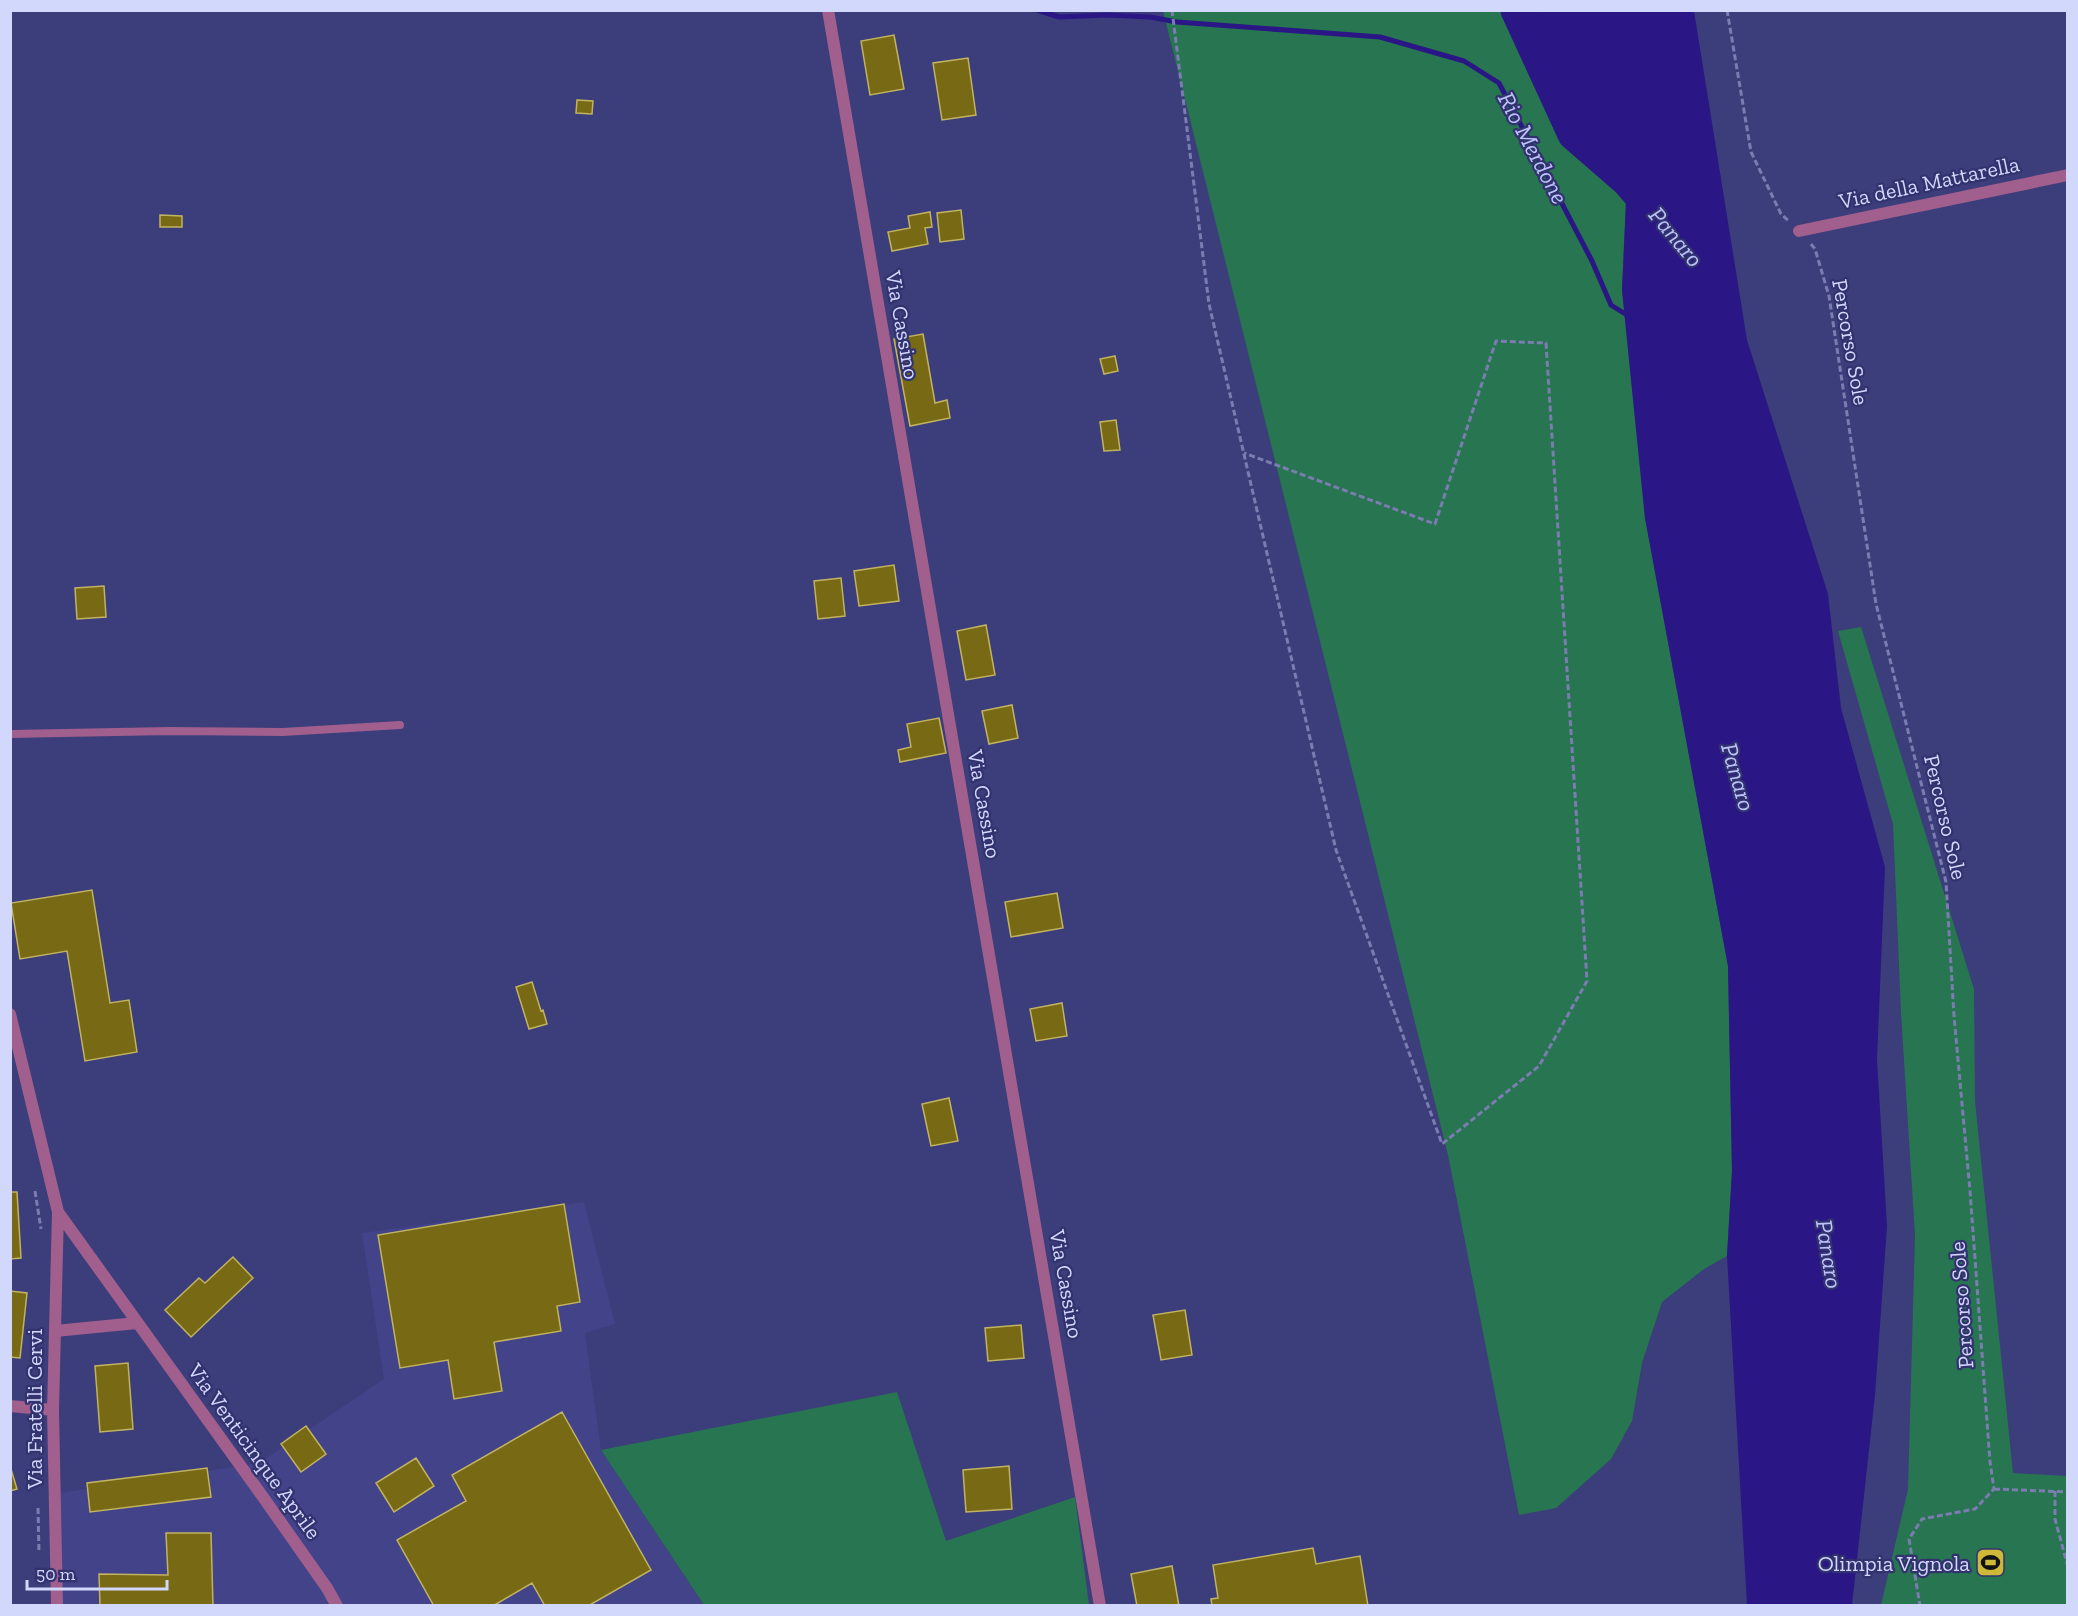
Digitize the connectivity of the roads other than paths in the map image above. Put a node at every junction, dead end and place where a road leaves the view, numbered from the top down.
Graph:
1 (828, 10) edge
2 (2067, 175) edge
3 (1799, 231) road end
4 (400, 725) dead end
5 (10, 734) edge
6 (10, 1014) edge
7 (58, 1212) junction
8 (137, 1323) junction
9 (55, 1331) junction
10 (10, 1406) edge
11 (53, 1410) junction
12 (57, 1605) edge
13 (337, 1605) edge
14 (1100, 1605) edge

1 - 14 street, Via Cassino
2 - 3 street, Via della Mattarella
4 - 5 lane
6 - 7 street, Via Venticinque Aprile
7 - 8 street, Via Venticinque Aprile
7 - 9 street, Via Fratelli Cervi
8 - 9 street
8 - 13 street, Via Venticinque Aprile
9 - 11 street, Via Fratelli Cervi
10 - 11 street
11 - 12 street, Via Fratelli Cervi

